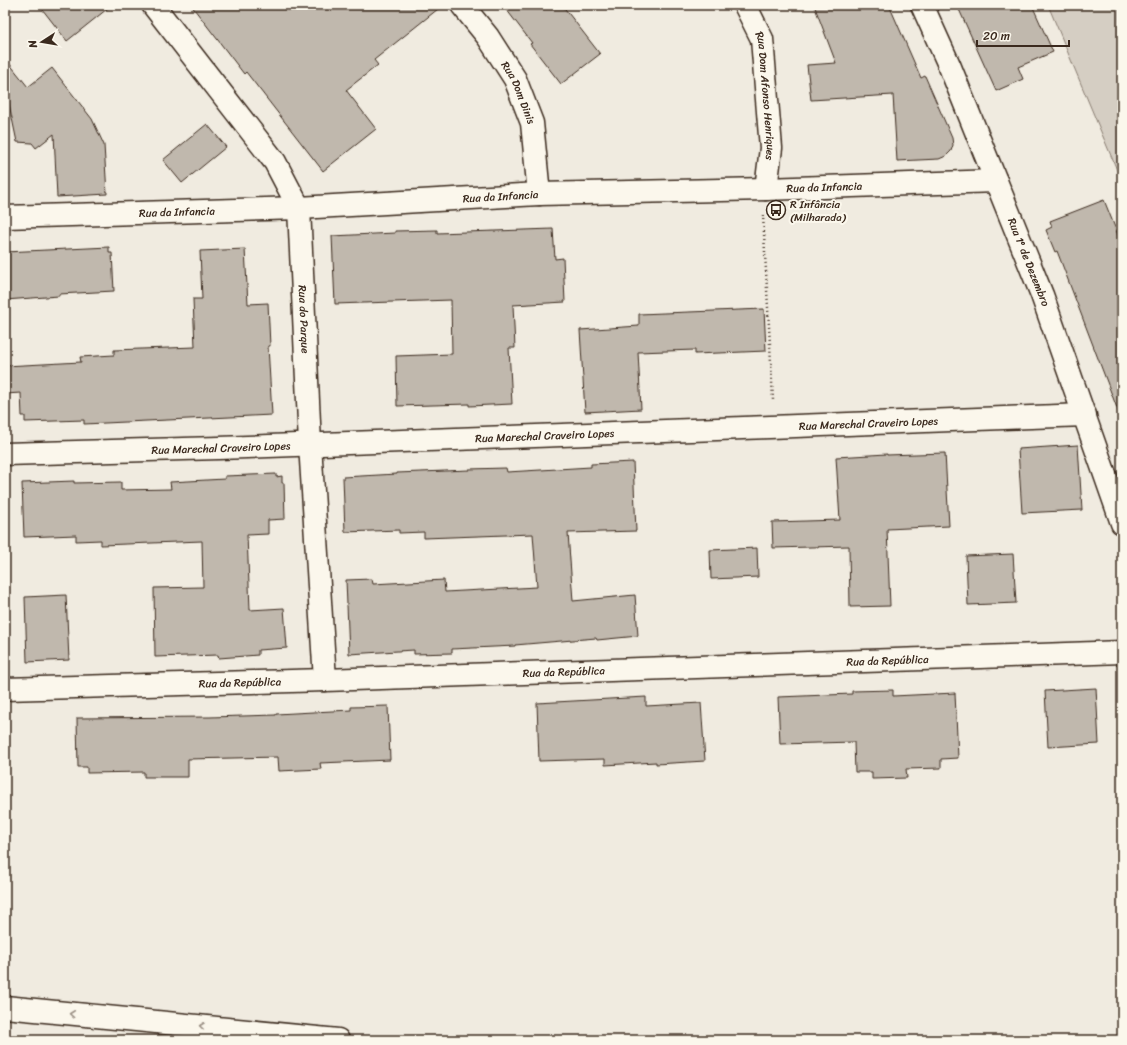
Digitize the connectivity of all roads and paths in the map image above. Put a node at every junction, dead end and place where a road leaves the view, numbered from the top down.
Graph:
1 (153, 5) edge
2 (462, 5) edge
3 (746, 5) edge
4 (922, 5) edge
5 (996, 181) junction
6 (766, 189) junction
7 (538, 194) junction
8 (299, 208) junction
9 (763, 211) dead end
10 (9, 212) edge
11 (1085, 415) junction
12 (774, 427) junction
13 (310, 444) junction
14 (5, 454) edge
15 (1122, 523) edge
16 (1122, 652) edge
17 (325, 680) junction
18 (5, 689) edge
19 (5, 1007) edge
20 (338, 1040) edge

1 - 8 main road, Rua do Parque
2 - 7 main road, Rua Dom Dinis
3 - 6 main road, Rua Dom Afonso Henriques
4 - 5 main road, Rua 1º de Dezembro
5 - 6 main road, Rua da Infancia
5 - 11 main road, Rua 1º de Dezembro
6 - 7 main road, Rua da Infancia
7 - 8 main road, Rua da Infancia
8 - 10 main road, Rua da Infancia
8 - 13 main road, Rua do Parque
9 - 12 path
11 - 12 main road, Rua Marechal Craveiro Lopes
11 - 15 main road, Rua 1º de Dezembro
12 - 13 main road, Rua Marechal Craveiro Lopes
13 - 14 main road, Rua Marechal Craveiro Lopes
13 - 17 main road, Rua do Parque
16 - 17 main road, Rua da República
17 - 18 main road, Rua da República
20 -> 19 main road

